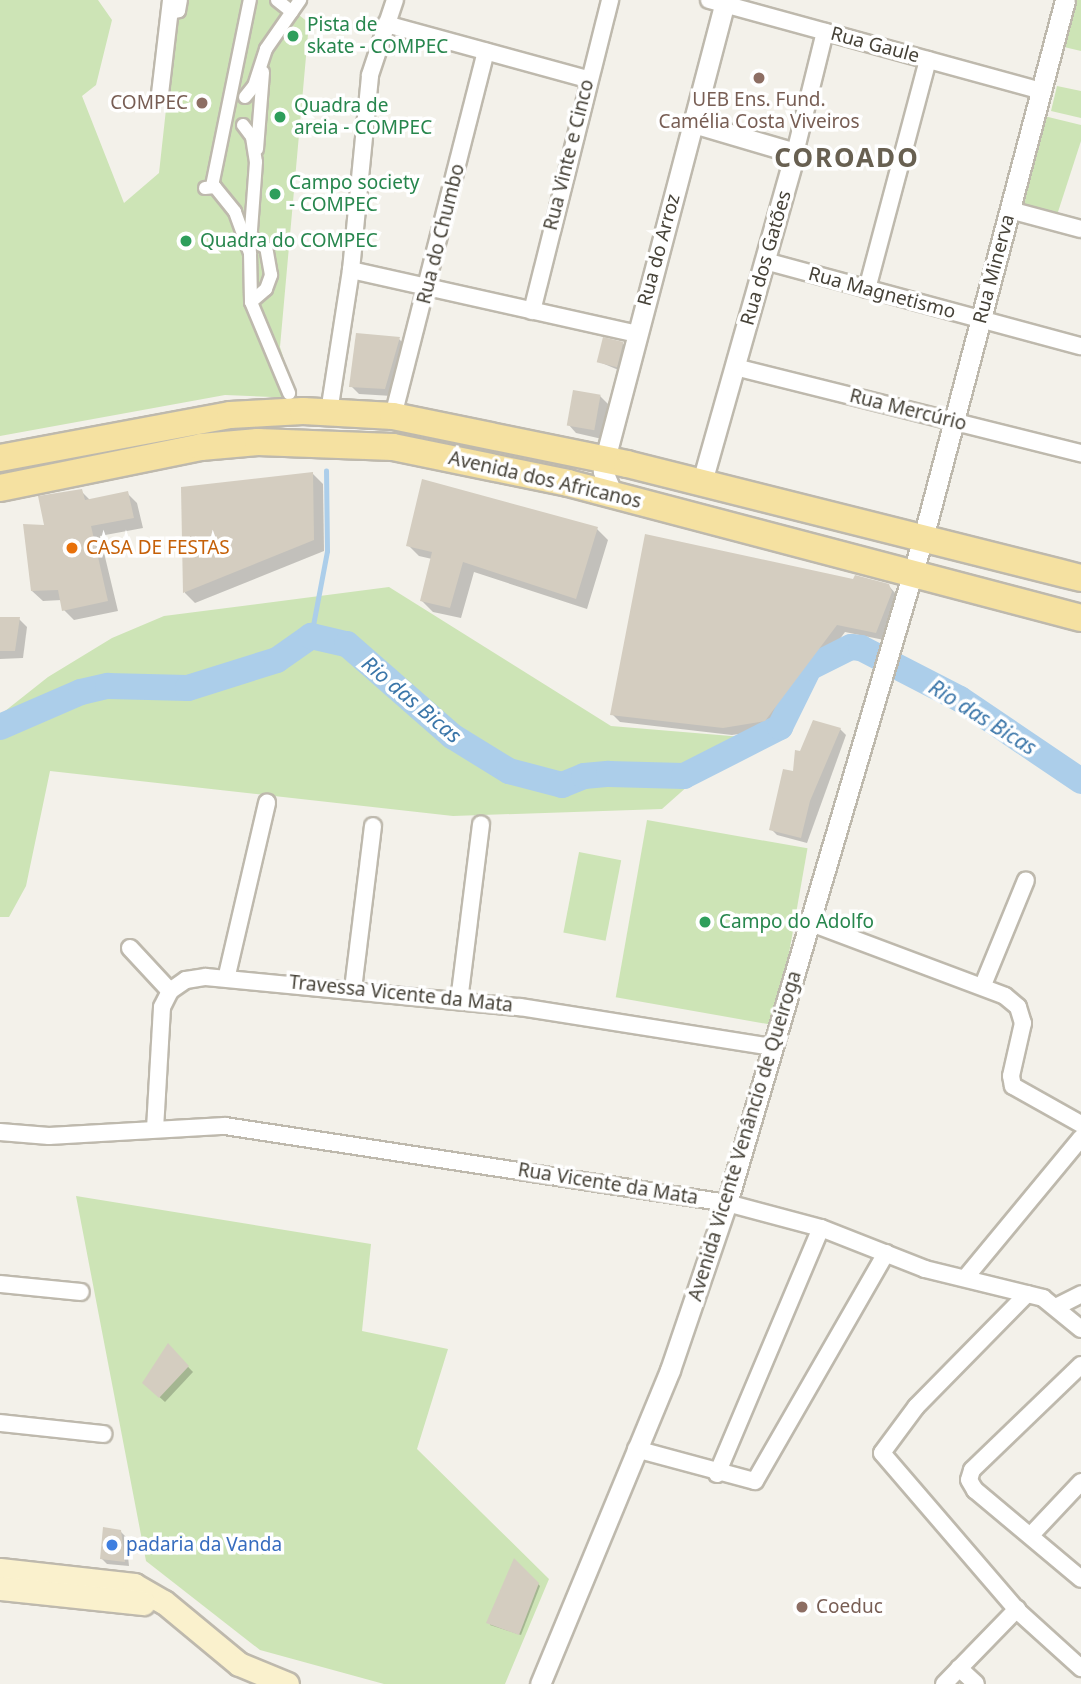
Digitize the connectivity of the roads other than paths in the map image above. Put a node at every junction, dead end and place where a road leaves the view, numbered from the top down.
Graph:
1 (181, 0) edge
2 (250, 0) edge
3 (277, 0) edge
4 (300, 0) edge
5 (395, 0) edge
6 (610, 0) edge
7 (1065, 0) edge
8 (719, 1) edge
9 (171, 7) edge
10 (292, 12) junction
11 (386, 24) junction
12 (825, 32) junction
13 (486, 52) junction
14 (265, 55) junction
15 (928, 60) junction
16 (587, 79) junction
17 (1041, 91) junction
18 (160, 94) dead end
19 (230, 97) junction
20 (245, 97) junction
21 (225, 122) junction
22 (693, 123) junction
23 (243, 125) junction
24 (795, 153) junction
25 (256, 162) junction
26 (1010, 210) junction
27 (1081, 229) edge
28 (251, 237) junction
29 (250, 253) junction
30 (765, 261) junction
31 (351, 270) junction
32 (428, 287) junction
33 (867, 289) junction
34 (251, 302) junction
35 (532, 311) junction
36 (981, 319) junction
37 (637, 334) junction
38 (1081, 346) edge
39 (735, 366) junction
40 (289, 393) dead end
41 (329, 412) junction
42 (393, 416) junction
43 (955, 421) junction
44 (1081, 453) edge
45 (0, 457) edge
46 (605, 459) junction
47 (702, 482) junction
48 (0, 488) edge
49 (613, 495) junction
50 (870, 523) junction
51 (923, 538) junction
52 (913, 574) junction
53 (1081, 578) edge
54 (1081, 618) edge
55 (267, 803) dead end
56 (481, 824) dead end
57 (373, 826) dead end
58 (1026, 880) dead end
59 (811, 923) junction
60 (131, 948) dead end
61 (226, 975) junction
62 (983, 985) junction
63 (353, 989) junction
64 (170, 992) junction
65 (459, 1001) junction
66 (773, 1046) junction
67 (1081, 1124) edge
68 (155, 1129) junction
69 (0, 1132) edge
70 (1081, 1138) edge
71 (727, 1203) junction
72 (821, 1228) junction
73 (886, 1253) junction
74 (966, 1277) junction
75 (0, 1284) edge
76 (81, 1292) dead end
77 (1027, 1293) junction
78 (1081, 1294) edge
79 (1056, 1307) junction
80 (1081, 1329) edge
81 (1081, 1365) edge
82 (0, 1423) edge
83 (103, 1434) dead end
84 (636, 1449) junction
85 (717, 1474) junction
86 (1081, 1482) edge
87 (1031, 1535) junction
88 (0, 1570) edge
89 (1081, 1579) edge
90 (0, 1588) edge
91 (1017, 1609) junction
92 (199, 1634) junction
93 (959, 1668) junction
94 (1081, 1668) edge
95 (287, 1684) edge
96 (540, 1684) edge
97 (944, 1684) edge
98 (976, 1684) edge

1 - 9 street
2 - 19 street
3 - 10 street
4 - 10 street
5 - 11 street
6 - 16 street, Rua Vinte e Cinco
7 - 17 street, Rua Minerva
8 - 12 street, Rua Gaule
8 - 22 street, Rua do Arroz
9 - 18 street
10 - 14 street
11 - 13 street
11 - 31 street
12 - 15 street, Rua Gaule
12 - 24 street, Rua dos Gatões
13 - 16 street
13 - 32 street, Rua do Chumbo
14 - 20 street
14 - 25 street
15 - 17 street, Rua Gaule
15 - 33 street
16 - 35 street, Rua Vinte e Cinco
17 - 26 street, Rua Minerva
19 - 20 street
19 - 21 street
20 - 23 street
21 - 23 street
21 - 29 street
22 - 24 street
22 - 37 street, Rua do Arroz
23 - 25 street
24 - 30 street, Rua dos Gatões
25 - 28 street
26 - 27 street
26 - 36 street, Rua Minerva
28 - 29 street
28 - 34 street
29 - 34 street
30 - 33 street, Rua Magnetismo
30 - 39 street, Rua dos Gatões
31 - 32 street
31 - 41 street
32 - 35 street
32 - 42 street, Rua do Chumbo
33 - 36 street, Rua Magnetismo
34 - 40 street
35 - 37 street
36 - 38 street, Rua Magnetismo
36 - 43 street, Rua Minerva
37 - 46 street, Rua do Arroz
39 - 43 street, Rua Mercúrio
39 - 47 street, Rua dos Gatões
41 - 42 main road, Avenida dos Africanos
41 - 45 main road, Avenida dos Africanos
42 - 46 main road, Avenida dos Africanos
43 - 44 street, Rua Mercúrio
43 - 51 street, Rua Minerva
46 - 47 main road, Avenida dos Africanos
46 - 49 street, Rua do Arroz
47 - 50 main road, Avenida dos Africanos
48 - 49 main road, Avenida dos Africanos
49 - 52 main road, Avenida dos Africanos
50 - 51 main road, Avenida dos Africanos
50 - 52 main road
51 - 52 street, Rua Minerva
51 - 53 main road, Avenida dos Africanos
52 - 54 main road, Avenida dos Africanos
52 - 59 street, Avenida Vicente Venâncio de Queiroga
55 - 61 street
56 - 65 street
57 - 63 street
58 - 62 street
59 - 62 street
59 - 66 street, Avenida Vicente Venâncio de Queiroga
60 - 64 street
61 - 63 street, Travessa Vicente da Mata
61 - 64 street, Travessa Vicente da Mata
62 - 67 street
63 - 65 street, Travessa Vicente da Mata
64 - 68 street
65 - 66 street, Travessa Vicente da Mata
66 - 71 street, Avenida Vicente Venâncio de Queiroga
68 - 69 street, Rua Vicente da Mata
68 - 71 street, Rua Vicente da Mata
70 - 74 street
71 - 72 street, Rua Vicente da Mata
71 - 84 street, Avenida Vicente Venâncio de Queiroga
72 - 73 street, Rua Vicente da Mata
72 - 85 street
73 - 74 street, Rua Vicente da Mata
73 - 85 street
74 - 77 street, Rua Vicente da Mata
75 - 76 street
77 - 79 street, Rua Vicente da Mata
77 - 91 street
78 - 79 street
79 - 80 street, Rua Vicente da Mata
81 - 87 street
82 - 83 street
84 - 85 street
84 - 96 street, Avenida Vicente Venâncio de Queiroga
86 - 87 street
87 - 89 street
88 - 92 main road
90 - 92 main road
91 - 93 street
91 - 94 street
92 - 95 main road
93 - 97 street
93 - 98 street

